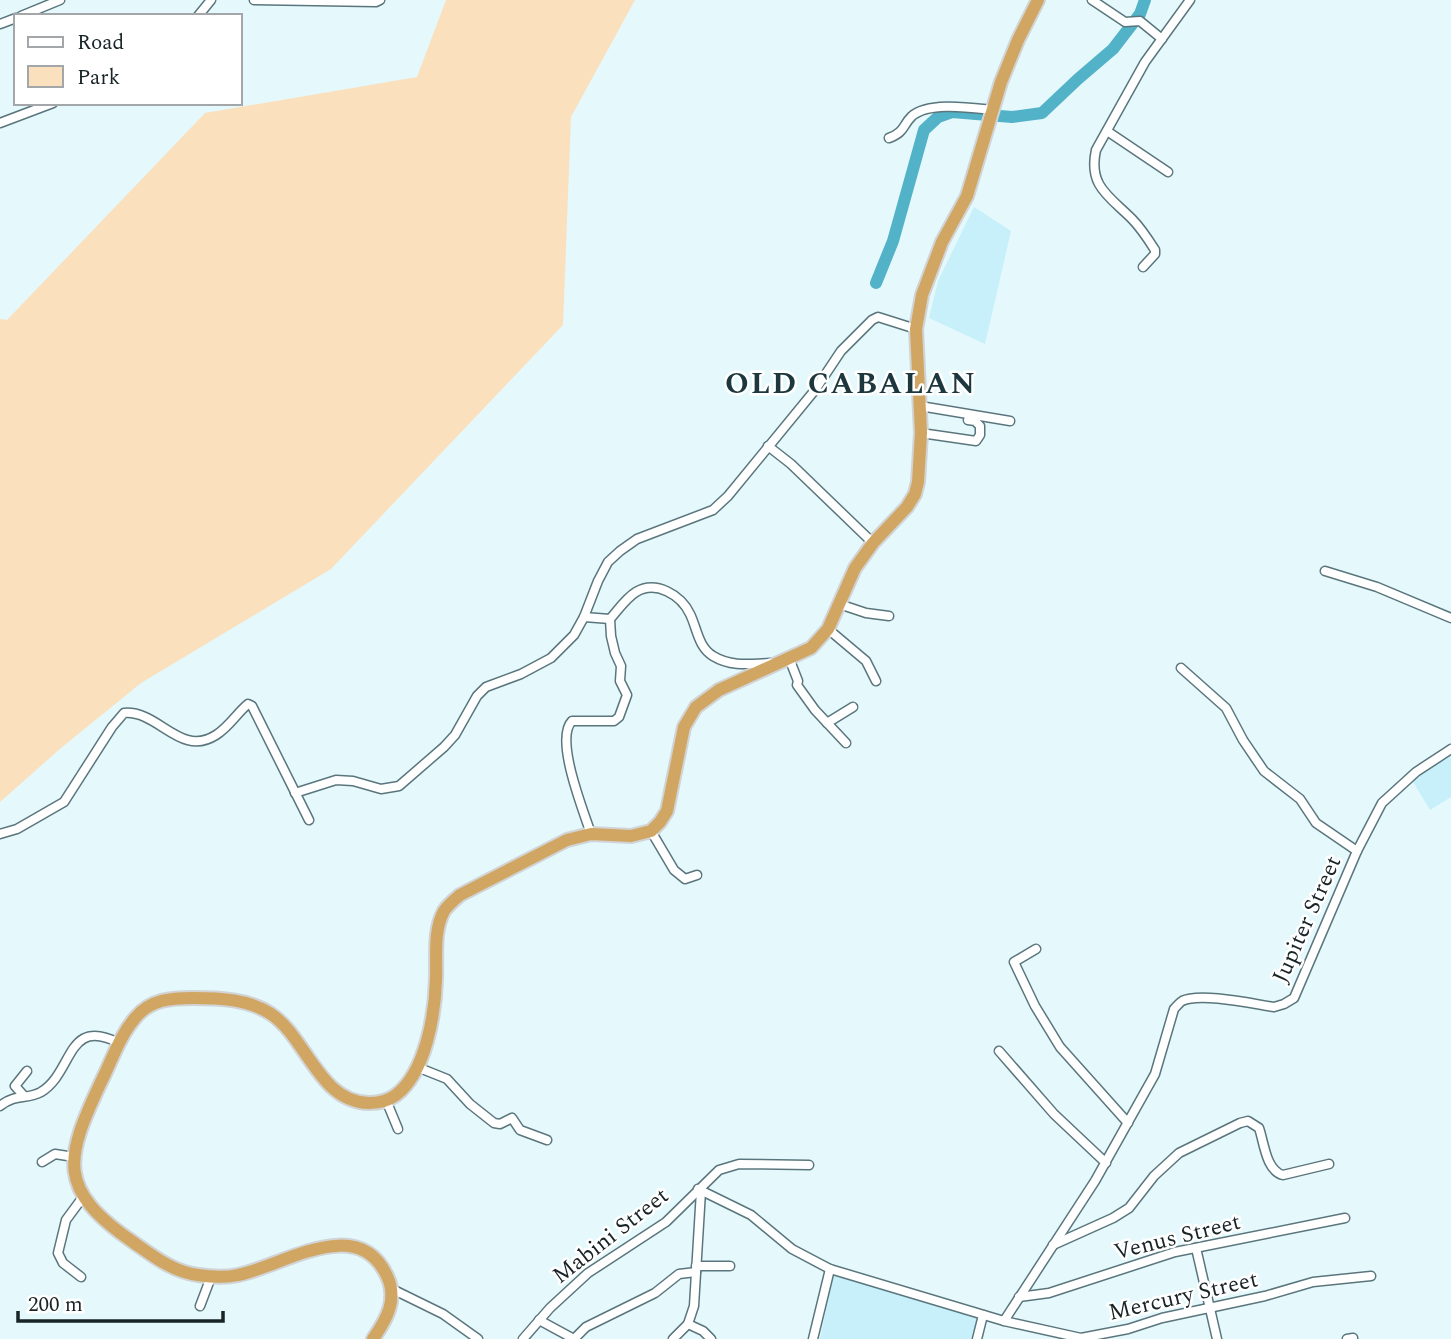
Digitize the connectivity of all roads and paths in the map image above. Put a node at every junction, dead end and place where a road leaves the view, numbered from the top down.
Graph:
1 (60, 0) edge
2 (211, 0) edge
3 (254, 0) edge
4 (380, 0) edge
5 (1038, 0) edge
6 (1092, 0) edge
7 (1190, 0) edge
8 (26, 14) edge
9 (200, 14) edge
10 (1162, 38) junction
11 (48, 105) edge
12 (993, 111) junction
13 (0, 123) edge
14 (1107, 131) junction
15 (889, 138) dead end
16 (1168, 172) dead end
17 (1143, 267) dead end
18 (916, 329) junction
19 (920, 407) junction
20 (968, 420) dead end
21 (1010, 421) dead end
22 (921, 433) junction
23 (768, 446) junction
24 (873, 543) junction
25 (1325, 572) dead end
26 (839, 604) junction
27 (584, 617) junction
28 (889, 617) dead end
29 (1451, 618) edge
30 (610, 619) junction
31 (828, 629) junction
32 (783, 661) junction
33 (1181, 668) dead end
34 (876, 681) dead end
35 (853, 708) dead end
36 (827, 723) junction
37 (846, 743) dead end
38 (1451, 749) edge
39 (295, 793) junction
40 (309, 820) dead end
41 (651, 831) junction
42 (0, 834) edge
43 (591, 834) junction
44 (1357, 851) junction
45 (697, 875) dead end
46 (1035, 949) dead end
47 (119, 1044) junction
48 (999, 1051) dead end
49 (417, 1068) junction
50 (27, 1071) dead end
51 (24, 1096) junction
52 (386, 1100) junction
53 (0, 1106) edge
54 (1128, 1123) junction
55 (398, 1129) dead end
56 (547, 1140) dead end
57 (74, 1157) junction
58 (42, 1162) dead end
59 (1106, 1163) junction
60 (1329, 1164) dead end
61 (809, 1165) dead end
62 (699, 1190) junction
63 (83, 1197) junction
64 (1345, 1217) dead end
65 (1053, 1245) junction
66 (1196, 1248) junction
67 (730, 1266) dead end
68 (696, 1269) junction
69 (830, 1269) junction
70 (1371, 1276) dead end
71 (81, 1277) dead end
72 (211, 1277) junction
73 (392, 1289) junction
74 (1020, 1297) junction
75 (200, 1306) dead end
76 (1208, 1308) junction
77 (983, 1315) junction
78 (539, 1320) junction
79 (1004, 1321) junction
80 (688, 1324) junction
81 (1030, 1328) junction
82 (1353, 1338) edge
83 (373, 1339) edge
84 (478, 1339) edge
85 (523, 1339) edge
86 (574, 1339) edge
87 (673, 1339) edge
88 (711, 1339) edge
89 (813, 1339) edge
90 (976, 1339) edge
91 (1027, 1339) edge
92 (1217, 1339) edge
93 (1347, 1339) edge

1 - 8 street
2 - 9 street
3 - 4 street
5 - 12 highway
6 - 10 street
7 - 10 street
10 - 14 street
11 - 13 street
12 - 15 street
12 - 18 highway
14 - 16 street
14 - 17 street
18 - 19 highway
18 - 23 street
19 - 21 street
19 - 22 highway
20 - 22 street
22 - 24 highway
23 - 24 street
23 - 27 street
24 - 26 highway
25 - 29 street
26 - 28 street
26 - 31 highway
27 - 30 street
27 - 39 street
30 - 32 street
30 - 43 street
31 - 32 highway
31 - 34 street
32 - 36 street
32 - 41 highway
33 - 44 street
35 - 36 street
36 - 37 street
38 - 44 street, Jupiter Street
39 - 40 street
39 - 42 street
41 - 43 highway
41 - 45 street
43 - 49 highway
44 - 54 street, Jupiter Street
46 - 54 street
47 - 51 street
47 - 52 highway
47 - 57 highway
48 - 59 street
49 - 52 highway
49 - 56 street
50 - 51 street
51 - 53 street
52 - 55 street
54 - 59 street, Jupiter Street
57 - 58 street
57 - 63 highway
59 - 65 street, Jupiter Street
60 - 65 street
61 - 62 street, Mabini Street
62 - 68 street
62 - 69 street, Mercury Street
62 - 78 street, Mabini Street
63 - 71 street
63 - 72 highway
64 - 66 street, Venus Street
65 - 74 street, Jupiter Street
66 - 74 street, Venus Street
66 - 76 street
67 - 68 street
68 - 80 street
68 - 86 street
69 - 77 street, Mercury Street
69 - 89 street
70 - 76 street, Mercury Street
72 - 73 highway
72 - 75 street
73 - 83 highway
73 - 84 street
74 - 79 street, Jupiter Street
76 - 81 street, Mercury Street
76 - 92 street
77 - 79 street, Mercury Street
77 - 90 street
78 - 85 street, Mabini Street
78 - 86 street
79 - 81 street, Mercury Street
80 - 87 street
80 - 88 street
81 - 91 street
82 - 93 street

